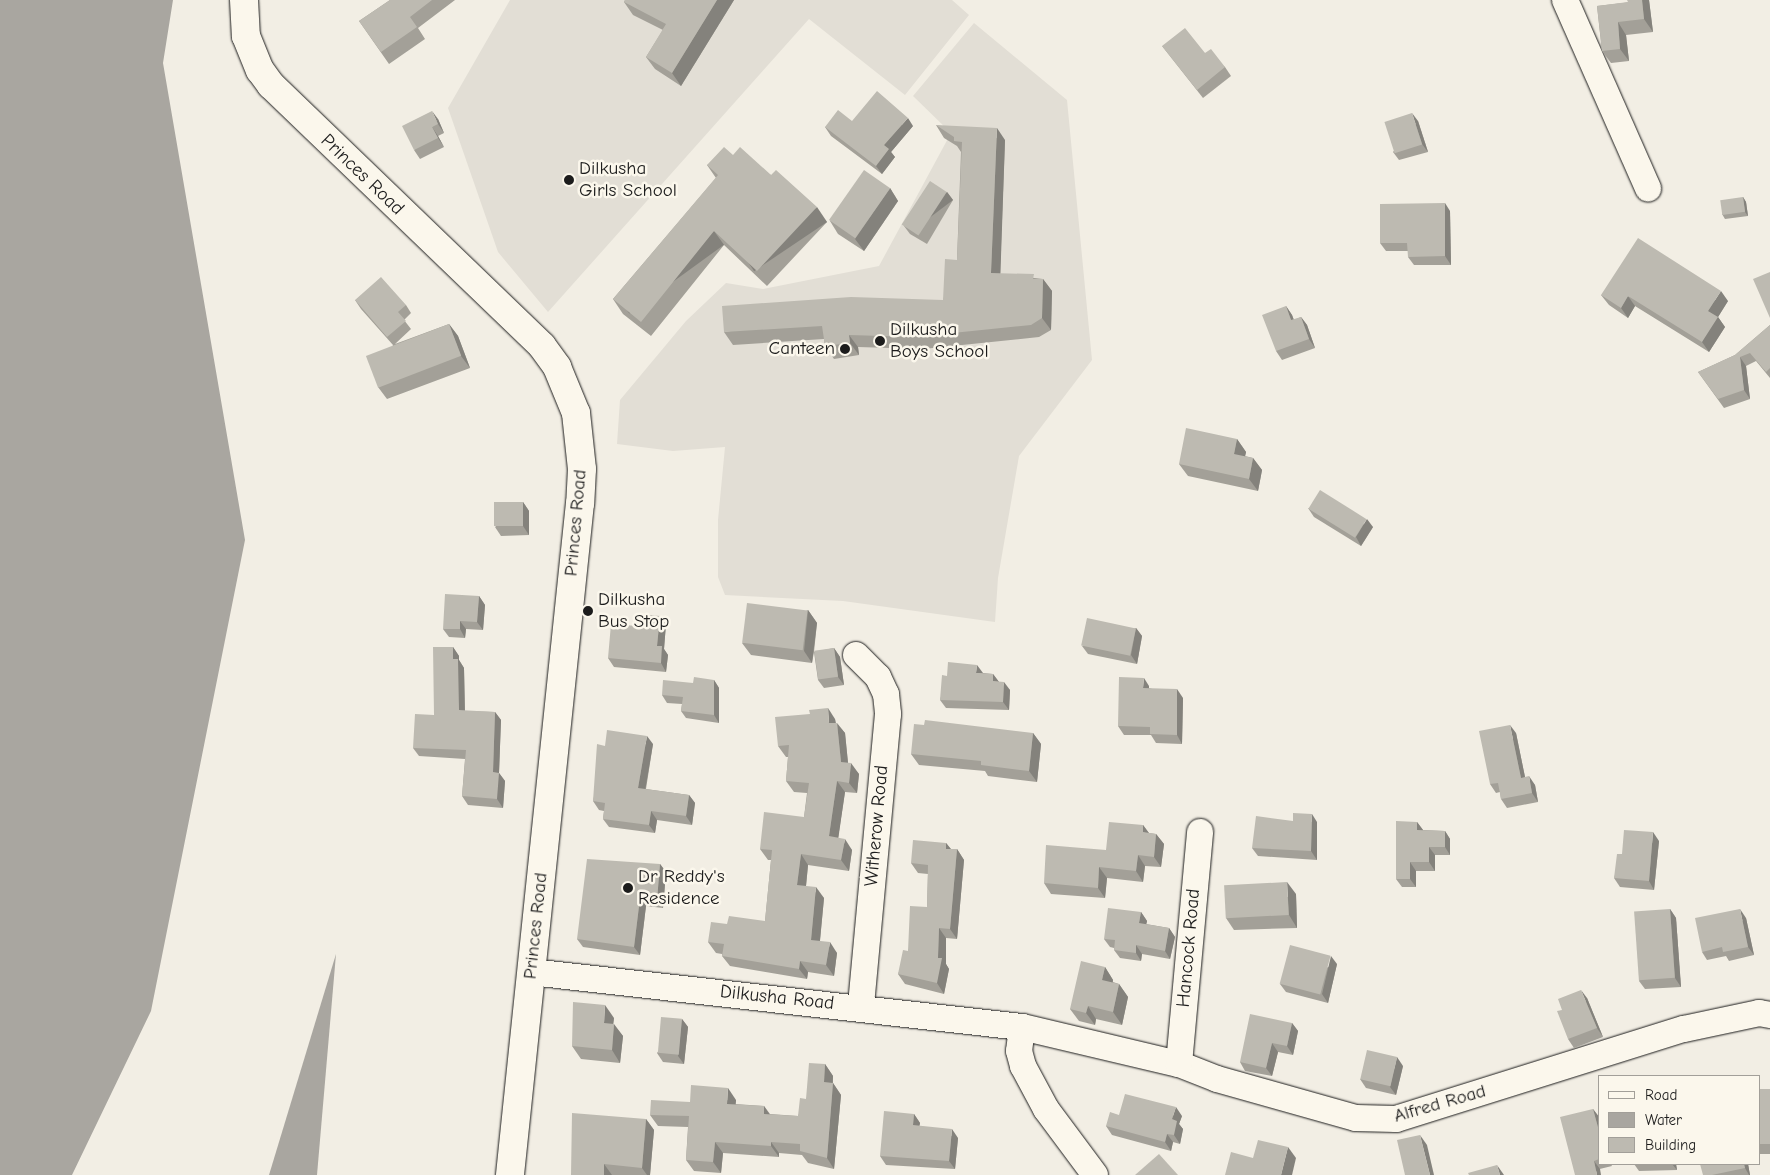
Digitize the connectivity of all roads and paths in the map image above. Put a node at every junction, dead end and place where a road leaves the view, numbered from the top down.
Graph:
1 (244, 0) edge
2 (1565, 0) edge
3 (1648, 188) dead end
4 (856, 655) dead end
5 (1200, 832) dead end
6 (531, 972) junction
7 (861, 1007) junction
8 (1770, 1015) edge
9 (1022, 1028) junction
10 (1179, 1064) junction
11 (510, 1175) edge
12 (1096, 1175) edge

1 - 6 main road, Princes Road
2 - 3 street
4 - 7 street, Witherow Road
5 - 10 street, Hancock Road
6 - 7 street, Dilkusha Road
6 - 11 main road, Princes Road
7 - 9 street, Dilkusha Road
8 - 10 street, Alfred Road
9 - 10 street, Alfred Road
9 - 12 street

